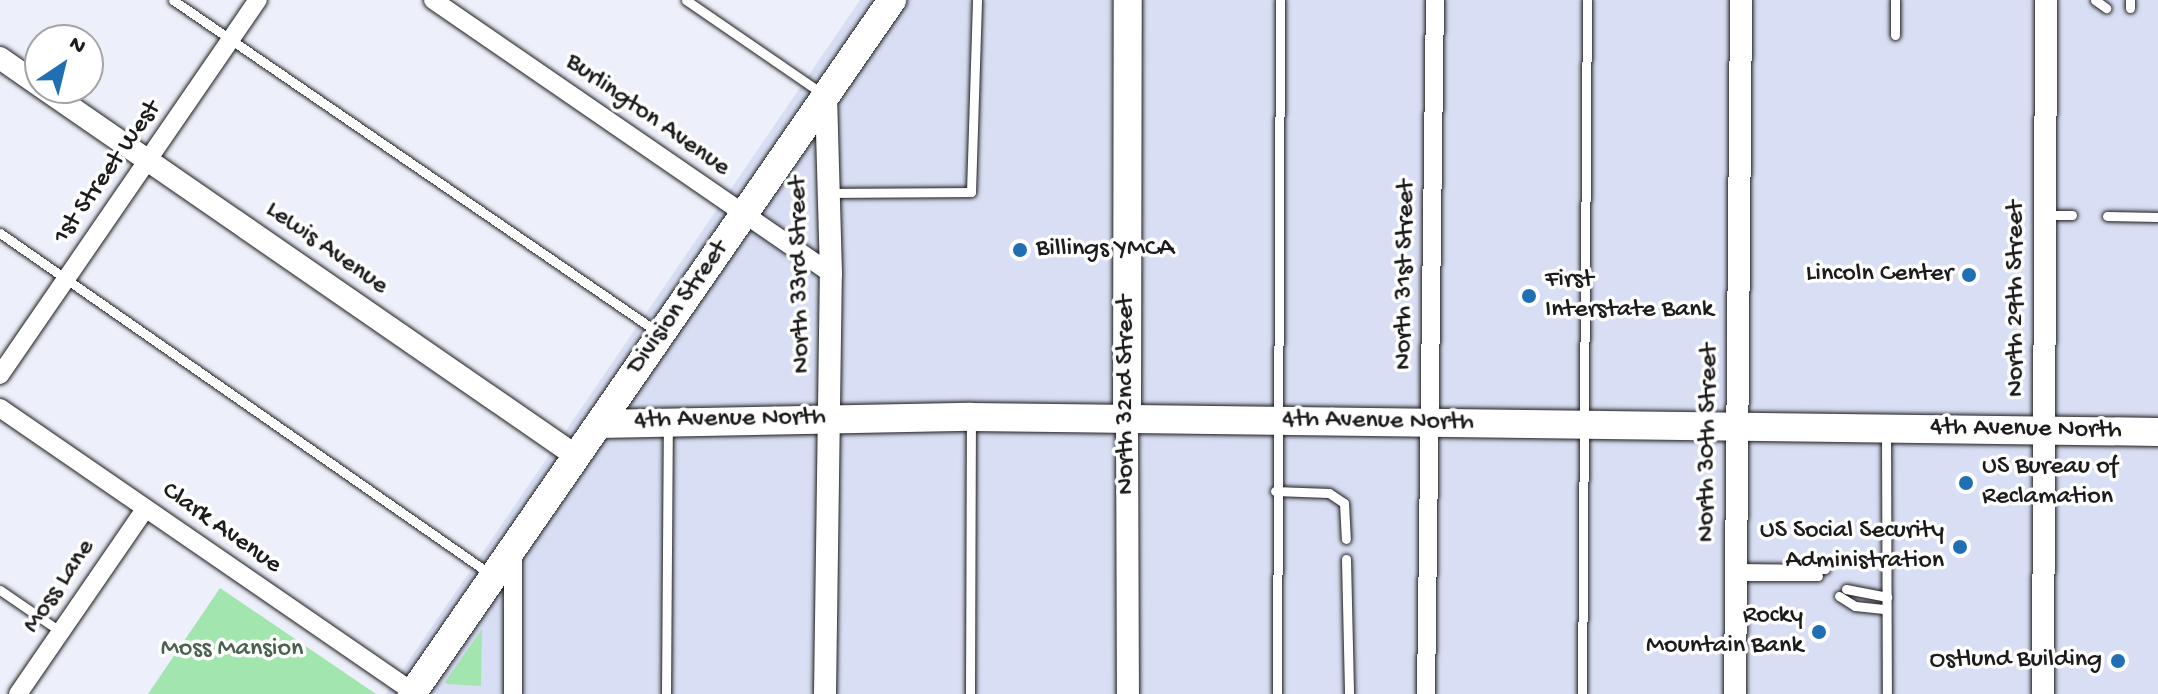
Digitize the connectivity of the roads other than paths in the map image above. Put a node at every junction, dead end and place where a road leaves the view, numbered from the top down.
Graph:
1 (173, 0) edge
2 (258, 0) edge
3 (433, 0) edge
4 (686, 0) edge
5 (892, 0) edge
6 (977, 0) edge
7 (1128, 0) edge
8 (1280, 0) edge
9 (1435, 0) edge
10 (1587, 0) edge
11 (1741, 0) edge
12 (1895, 0) edge
13 (2046, 0) edge
14 (2095, 0) edge
15 (2106, 8) dead end
16 (1895, 35) dead end
17 (231, 40) junction
18 (0, 58) edge
19 (24, 75) edge
20 (826, 96) junction
21 (67, 104) edge
22 (149, 161) junction
23 (829, 193) junction
24 (744, 214) junction
25 (2045, 215) junction
26 (2072, 215) dead end
27 (2107, 216) dead end
28 (2158, 217) edge
29 (0, 233) edge
30 (831, 274) junction
31 (67, 279) junction
32 (661, 335) junction
33 (0, 375) edge
34 (0, 408) edge
35 (830, 417) junction
36 (971, 417) junction
37 (668, 419) junction
38 (1127, 419) junction
39 (1274, 420) junction
40 (1430, 423) junction
41 (599, 424) junction
42 (1584, 425) junction
43 (1738, 426) junction
44 (1886, 429) junction
45 (2044, 431) junction
46 (2158, 432) edge
47 (576, 456) junction
48 (1275, 491) junction
49 (145, 509) junction
50 (1346, 539) dead end
51 (513, 548) junction
52 (1346, 559) dead end
53 (1736, 572) junction
54 (1821, 573) dead end
55 (493, 576) junction
56 (0, 590) edge
57 (1887, 597) junction
58 (1886, 609) junction
59 (61, 632) junction
60 (412, 693) edge
61 (18, 694) edge
62 (513, 694) edge
63 (666, 694) edge
64 (825, 694) edge
65 (970, 694) edge
66 (1128, 694) edge
67 (1277, 694) edge
68 (1349, 694) edge
69 (1426, 694) edge
70 (1582, 694) edge
71 (1735, 694) edge
72 (1887, 694) edge
73 (2043, 694) edge

1 - 17 lane
2 - 17 street, 1st Street West
3 - 24 street, Burlington Avenue
4 - 20 lane
5 - 20 main road, Division Street
6 - 23 lane
7 - 38 main road, North 32nd Street
8 - 39 lane
9 - 40 street, North 31st Street
10 - 42 lane
11 - 43 street, North 30th Street
12 - 16 lane
13 - 25 street, North 29th Street
14 - 15 lane
17 - 22 street, 1st Street West
17 - 32 lane
18 - 19 street, Lewis Avenue
20 - 23 street, North 33rd Street
20 - 24 main road, Division Street
21 - 22 street, Lewis Avenue
22 - 31 street, 1st Street West
22 - 47 street, Lewis Avenue
23 - 30 street, North 33rd Street
24 - 30 street, Burlington Avenue
24 - 32 main road, Division Street
25 - 26 lane
25 - 45 street, North 29th Street
27 - 28 lane
29 - 31 lane
30 - 35 street, North 33rd Street
31 - 33 street, 1st Street West
31 - 55 lane
32 - 41 main road, Division Street
34 - 49 street, Clark Avenue
35 - 36 main road, 4th Avenue North
35 - 37 main road, 4th Avenue North
35 - 64 street, North 33rd Street
36 - 38 main road, 4th Avenue North
36 - 65 lane
37 - 41 main road, 4th Avenue North
37 - 63 lane
38 - 39 main road, 4th Avenue North
38 - 66 street, North 32nd Street
39 - 40 main road, 4th Avenue North
39 - 48 lane
40 - 42 main road, 4th Avenue North
40 - 69 street, North 31st Street
41 - 47 main road, Division Street
42 - 43 main road, 4th Avenue North
42 - 70 lane
43 - 44 main road, 4th Avenue North
43 - 53 street, North 30th Street
44 - 45 main road, 4th Avenue North
44 - 57 lane
45 - 46 main road, 4th Avenue North
45 - 73 street, North 29th Street
47 - 51 main road, Division Street
48 - 50 lane
48 - 67 lane
49 - 59 street, Moss Lane
49 - 60 street, Clark Avenue
51 - 55 main road, Division Street
51 - 62 street
52 - 68 lane
53 - 54 lane
53 - 71 street, North 30th Street
55 - 60 main road, Division Street
56 - 59 lane
57 - 58 lane
57 - 58 lane
58 - 72 lane
59 - 61 street, Moss Lane

